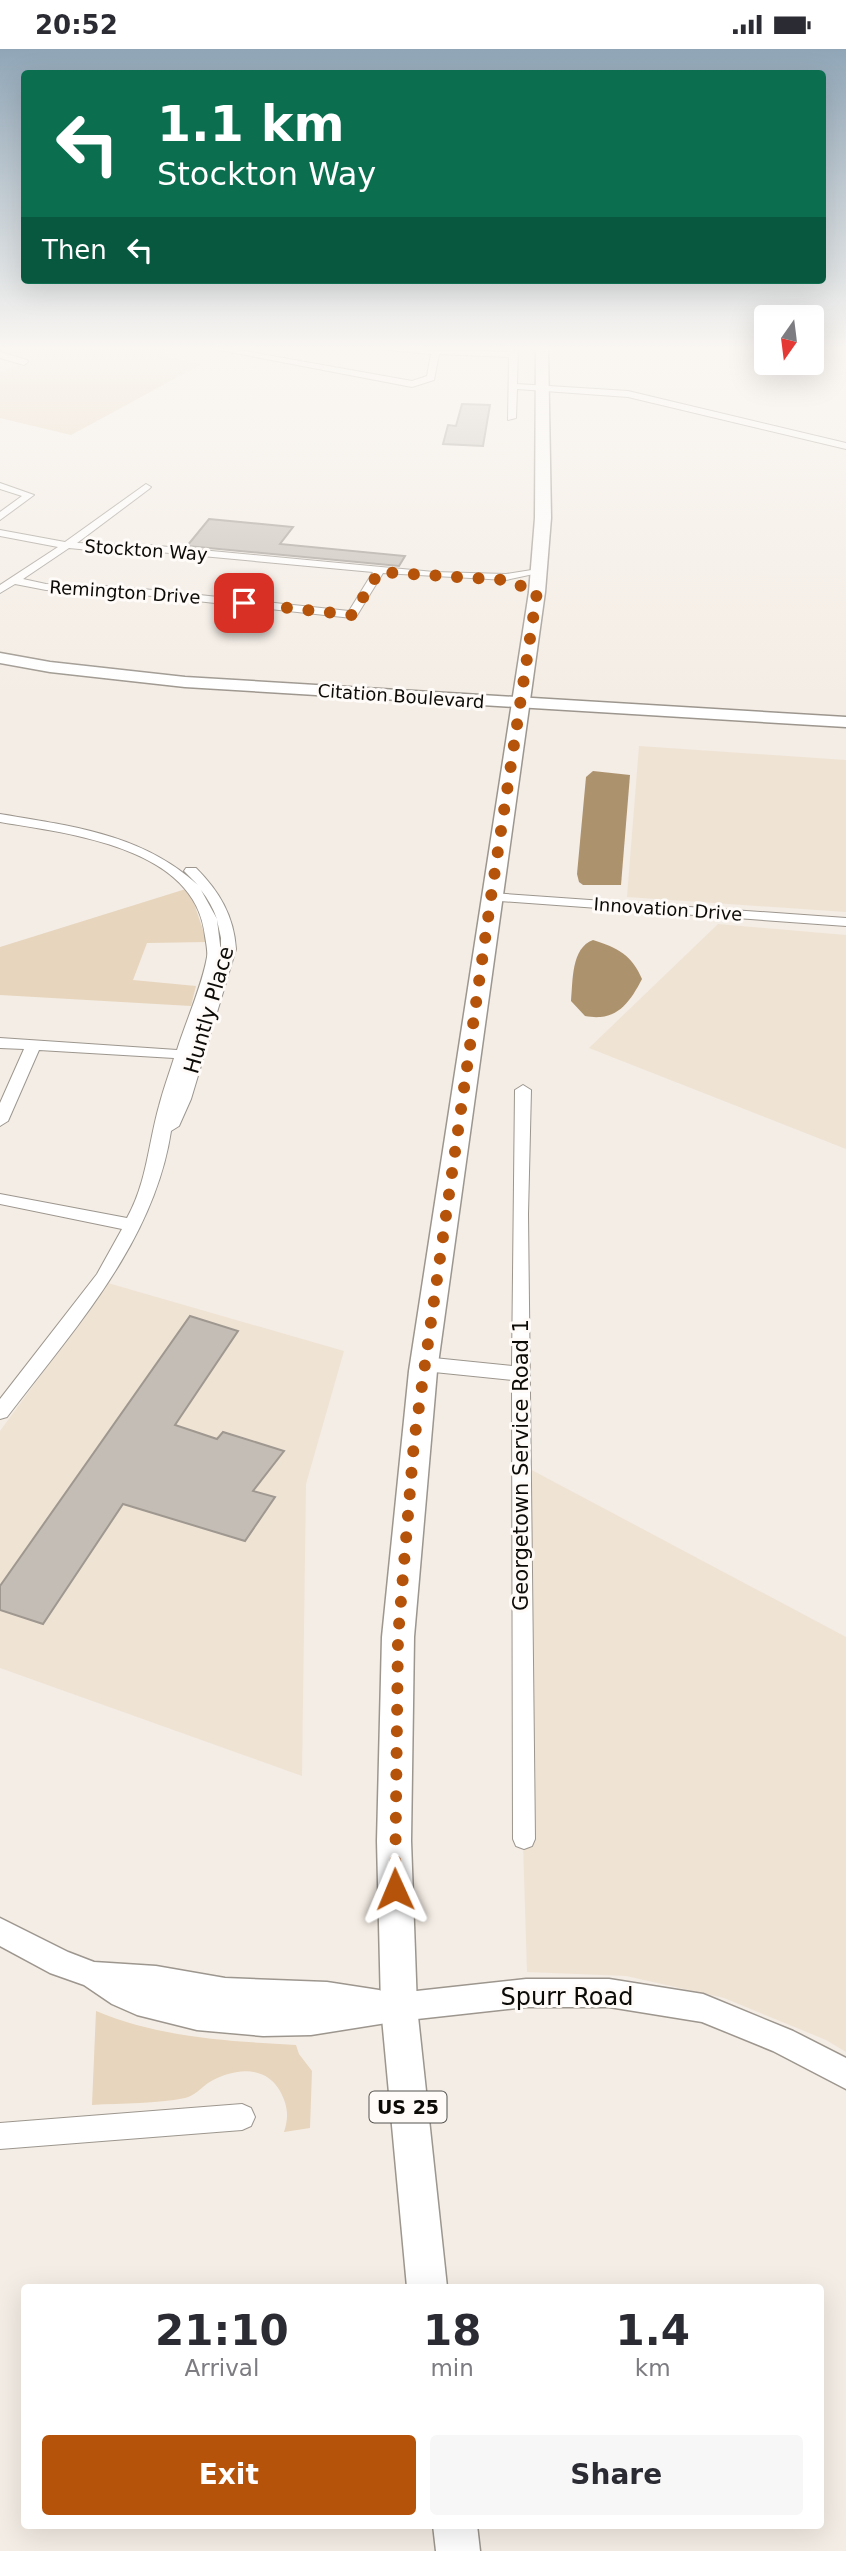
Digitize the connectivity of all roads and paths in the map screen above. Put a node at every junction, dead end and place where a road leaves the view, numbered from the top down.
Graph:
1 (542, 466) edge
2 (0, 486) edge
3 (146, 487) dead end
4 (0, 517) edge
5 (0, 528) edge
6 (0, 533) edge
7 (68, 544) junction
8 (379, 572) junction
9 (538, 572) junction
10 (475, 577) junction
11 (14, 581) junction
12 (0, 590) edge
13 (537, 592) junction
14 (0, 658) edge
15 (0, 674) edge
16 (520, 710) junction
17 (846, 722) edge
18 (846, 737) edge
19 (0, 810) edge
20 (0, 818) edge
21 (491, 897) junction
22 (846, 922) edge
23 (0, 1043) edge
24 (34, 1044) junction
25 (190, 1055) junction
26 (523, 1090) dead end
27 (0, 1121) edge
28 (0, 1199) edge
29 (132, 1225) junction
30 (424, 1364) junction
31 (521, 1374) junction
32 (0, 1412) edge
33 (524, 1839) dead end
34 (0, 1931) edge
35 (399, 2007) junction
36 (846, 2074) edge
37 (242, 2117) dead end
38 (0, 2136) edge
39 (427, 2284) edge
40 (455, 2529) edge
41 (458, 2551) edge

1 - 9 main road, US 25
2 - 4 street
3 - 7 street
5 - 7 street, Stockton Way
6 - 7 street, Stockton Way
7 - 8 street, Stockton Way
7 - 11 street
8 - 10 street, Stockton Way
8 - 11 street, Remington Drive
9 - 10 street, Stockton Way
9 - 13 main road, US 25
10 - 13 street, Stockton Way
11 - 12 street
13 - 16 main road, US 25
14 - 16 main road, Citation Boulevard
15 - 16 main road, Citation Boulevard
16 - 17 main road, Citation Boulevard
16 - 18 main road, Citation Boulevard
16 - 21 main road, US 25
19 - 25 street, Huntly Place
20 - 25 street, Huntly Place
21 - 22 street, Innovation Drive
21 - 30 main road, US 25
23 - 24 street
24 - 25 street
24 - 27 street
25 - 29 street, Huntly Place
26 - 31 street, Georgetown Service Road 1
28 - 29 street
29 - 32 street, Huntly Place
30 - 31 street
30 - 35 main road, US 25
31 - 33 street, Georgetown Service Road 1
34 - 35 street, Spurr Road
35 - 36 street, Spurr Road
35 - 39 main road, US 25
37 - 38 street
40 - 41 main road

